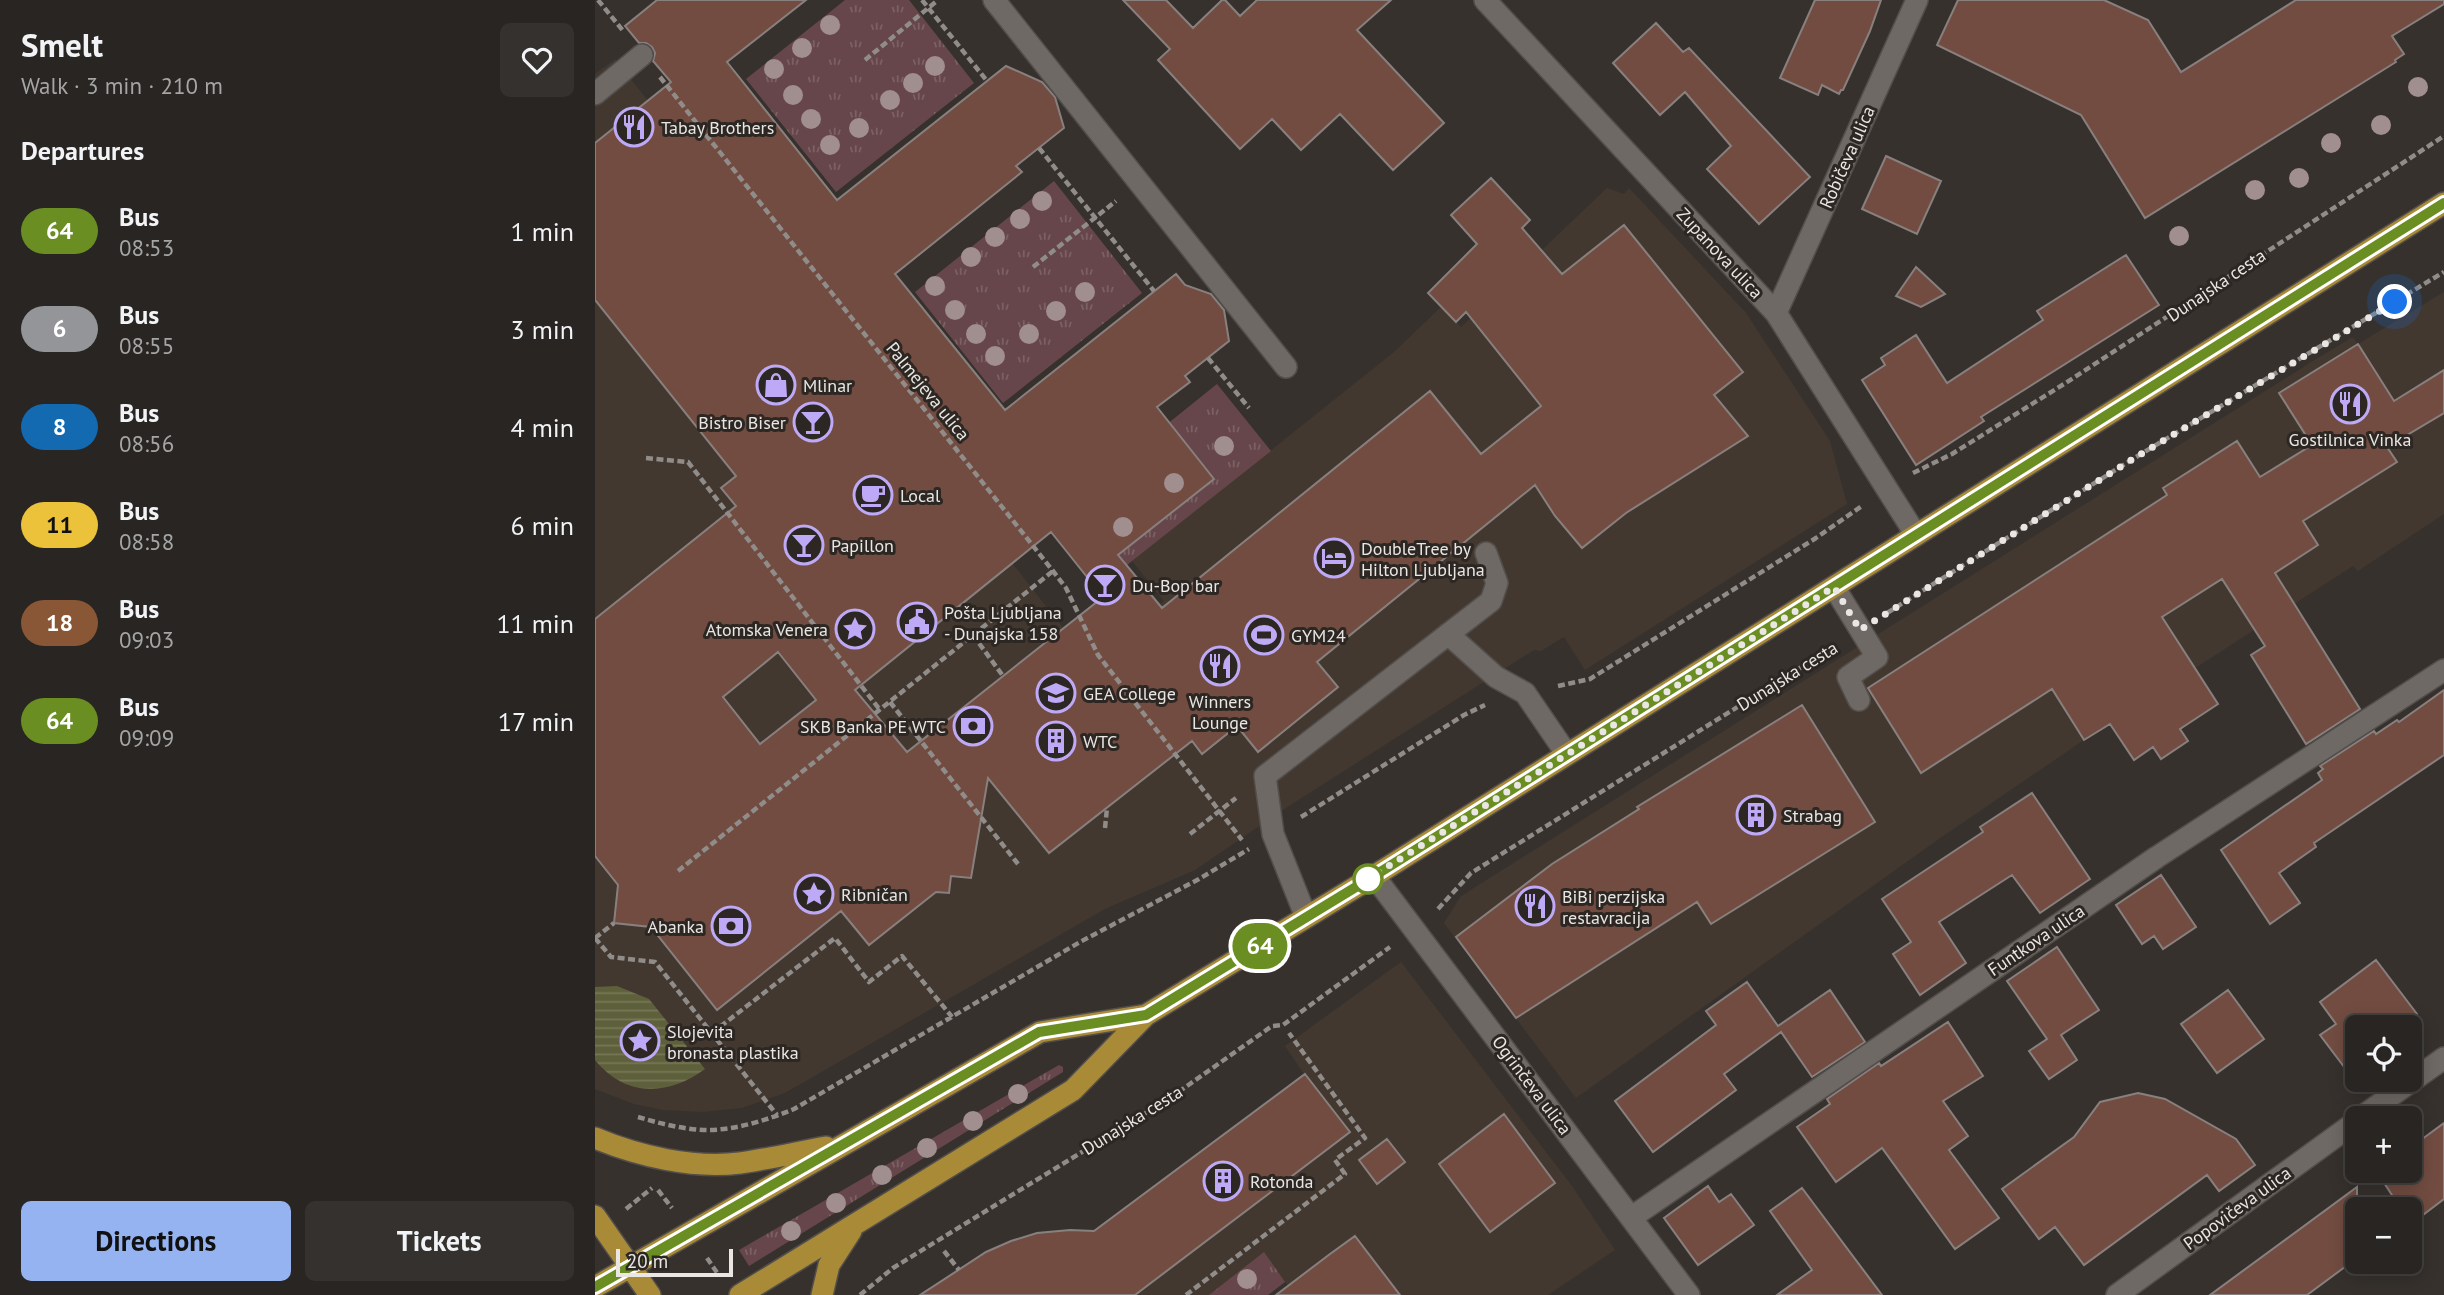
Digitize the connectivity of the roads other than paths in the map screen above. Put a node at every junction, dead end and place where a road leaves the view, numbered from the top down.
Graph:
1 (994, 0) edge
2 (1485, 0) edge
3 (1917, 0) edge
4 (642, 55) road end
5 (595, 94) edge
6 (2444, 203) edge
7 (1776, 313) junction
8 (1286, 368) dead end
9 (1916, 535) junction
10 (1486, 553) dead end
11 (1834, 587) junction
12 (1448, 634) junction
13 (2444, 670) edge
14 (1859, 700) dead end
15 (1566, 753) junction
16 (1374, 876) junction
17 (1306, 917) junction
18 (1146, 1015) junction
19 (2444, 1058) edge
20 (2377, 1106) edge
21 (2345, 1129) edge
22 (595, 1138) edge
23 (844, 1144) junction
24 (595, 1216) edge
25 (1632, 1217) junction
26 (854, 1226) junction
27 (630, 1266) junction
28 (597, 1286) edge
29 (650, 1295) edge
30 (740, 1295) edge
31 (822, 1295) edge
32 (1689, 1295) edge
33 (2117, 1295) edge

1 - 8 street
2 - 7 street, Zupanova ulica
3 - 7 street, Robičeva ulica
4 - 5 street
6 - 9 main road
7 - 9 street, Zupanova ulica
9 - 11 main road
10 - 12 street
11 - 14 street
11 - 15 main road
12 - 15 street
12 - 17 street
13 - 25 street, Funtkova ulica
15 - 16 main road
16 - 17 main road
16 - 25 street, Ogrinčeva ulica
17 - 18 main road
18 - 23 main road
18 - 26 main road
19 - 20 street, Popovičeva ulica
21 - 33 street, Popovičeva ulica
22 - 23 main road
23 - 27 main road
24 - 27 main road
25 - 32 street, Ogrinčeva ulica
26 - 30 main road
26 - 31 main road
27 - 28 main road
27 - 29 main road

